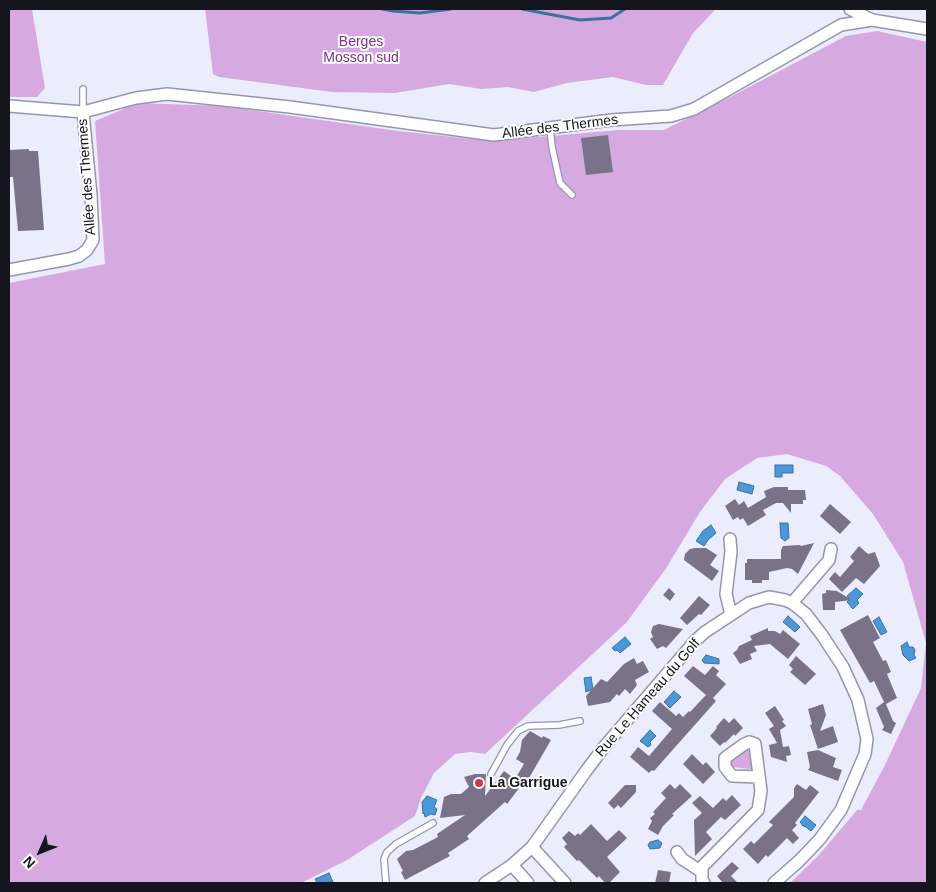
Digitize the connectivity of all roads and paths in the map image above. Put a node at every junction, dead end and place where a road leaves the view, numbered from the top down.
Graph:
1 (850, 9) edge
2 (872, 20) junction
3 (927, 29) edge
4 (83, 89) dead end
5 (9, 106) edge
6 (83, 112) junction
7 (550, 128) junction
8 (572, 195) dead end
9 (9, 270) edge
10 (730, 540) dead end
11 (831, 549) dead end
12 (792, 603) junction
13 (731, 615) junction
14 (580, 721) dead end
15 (491, 774) dead end
16 (759, 777) dead end
17 (433, 823) dead end
18 (532, 848) junction
19 (677, 852) dead end
20 (512, 866) junction
21 (703, 878) edge
22 (386, 883) edge
23 (484, 883) edge
24 (528, 883) edge
25 (565, 883) edge
26 (774, 883) edge

1 - 2 street
2 - 3 street, Allée des Thermes
2 - 7 street, Allée des Thermes
4 - 6 lane
5 - 6 street, Allée des Thermes
6 - 7 street, Allée des Thermes
6 - 9 street, Allée des Thermes
7 - 8 lane
10 - 13 street
11 - 12 street
12 - 13 street, Rue Le Hameau du Golf
12 - 26 street, Rue Le Hameau du Golf
13 - 18 street, Rue Le Hameau du Golf
14 - 15 lane
16 - 21 street
17 - 22 lane
18 - 20 street, Rue Le Hameau du Golf
18 - 25 street
19 - 21 street
20 - 23 street, Rue Le Hameau du Golf
20 - 24 street

